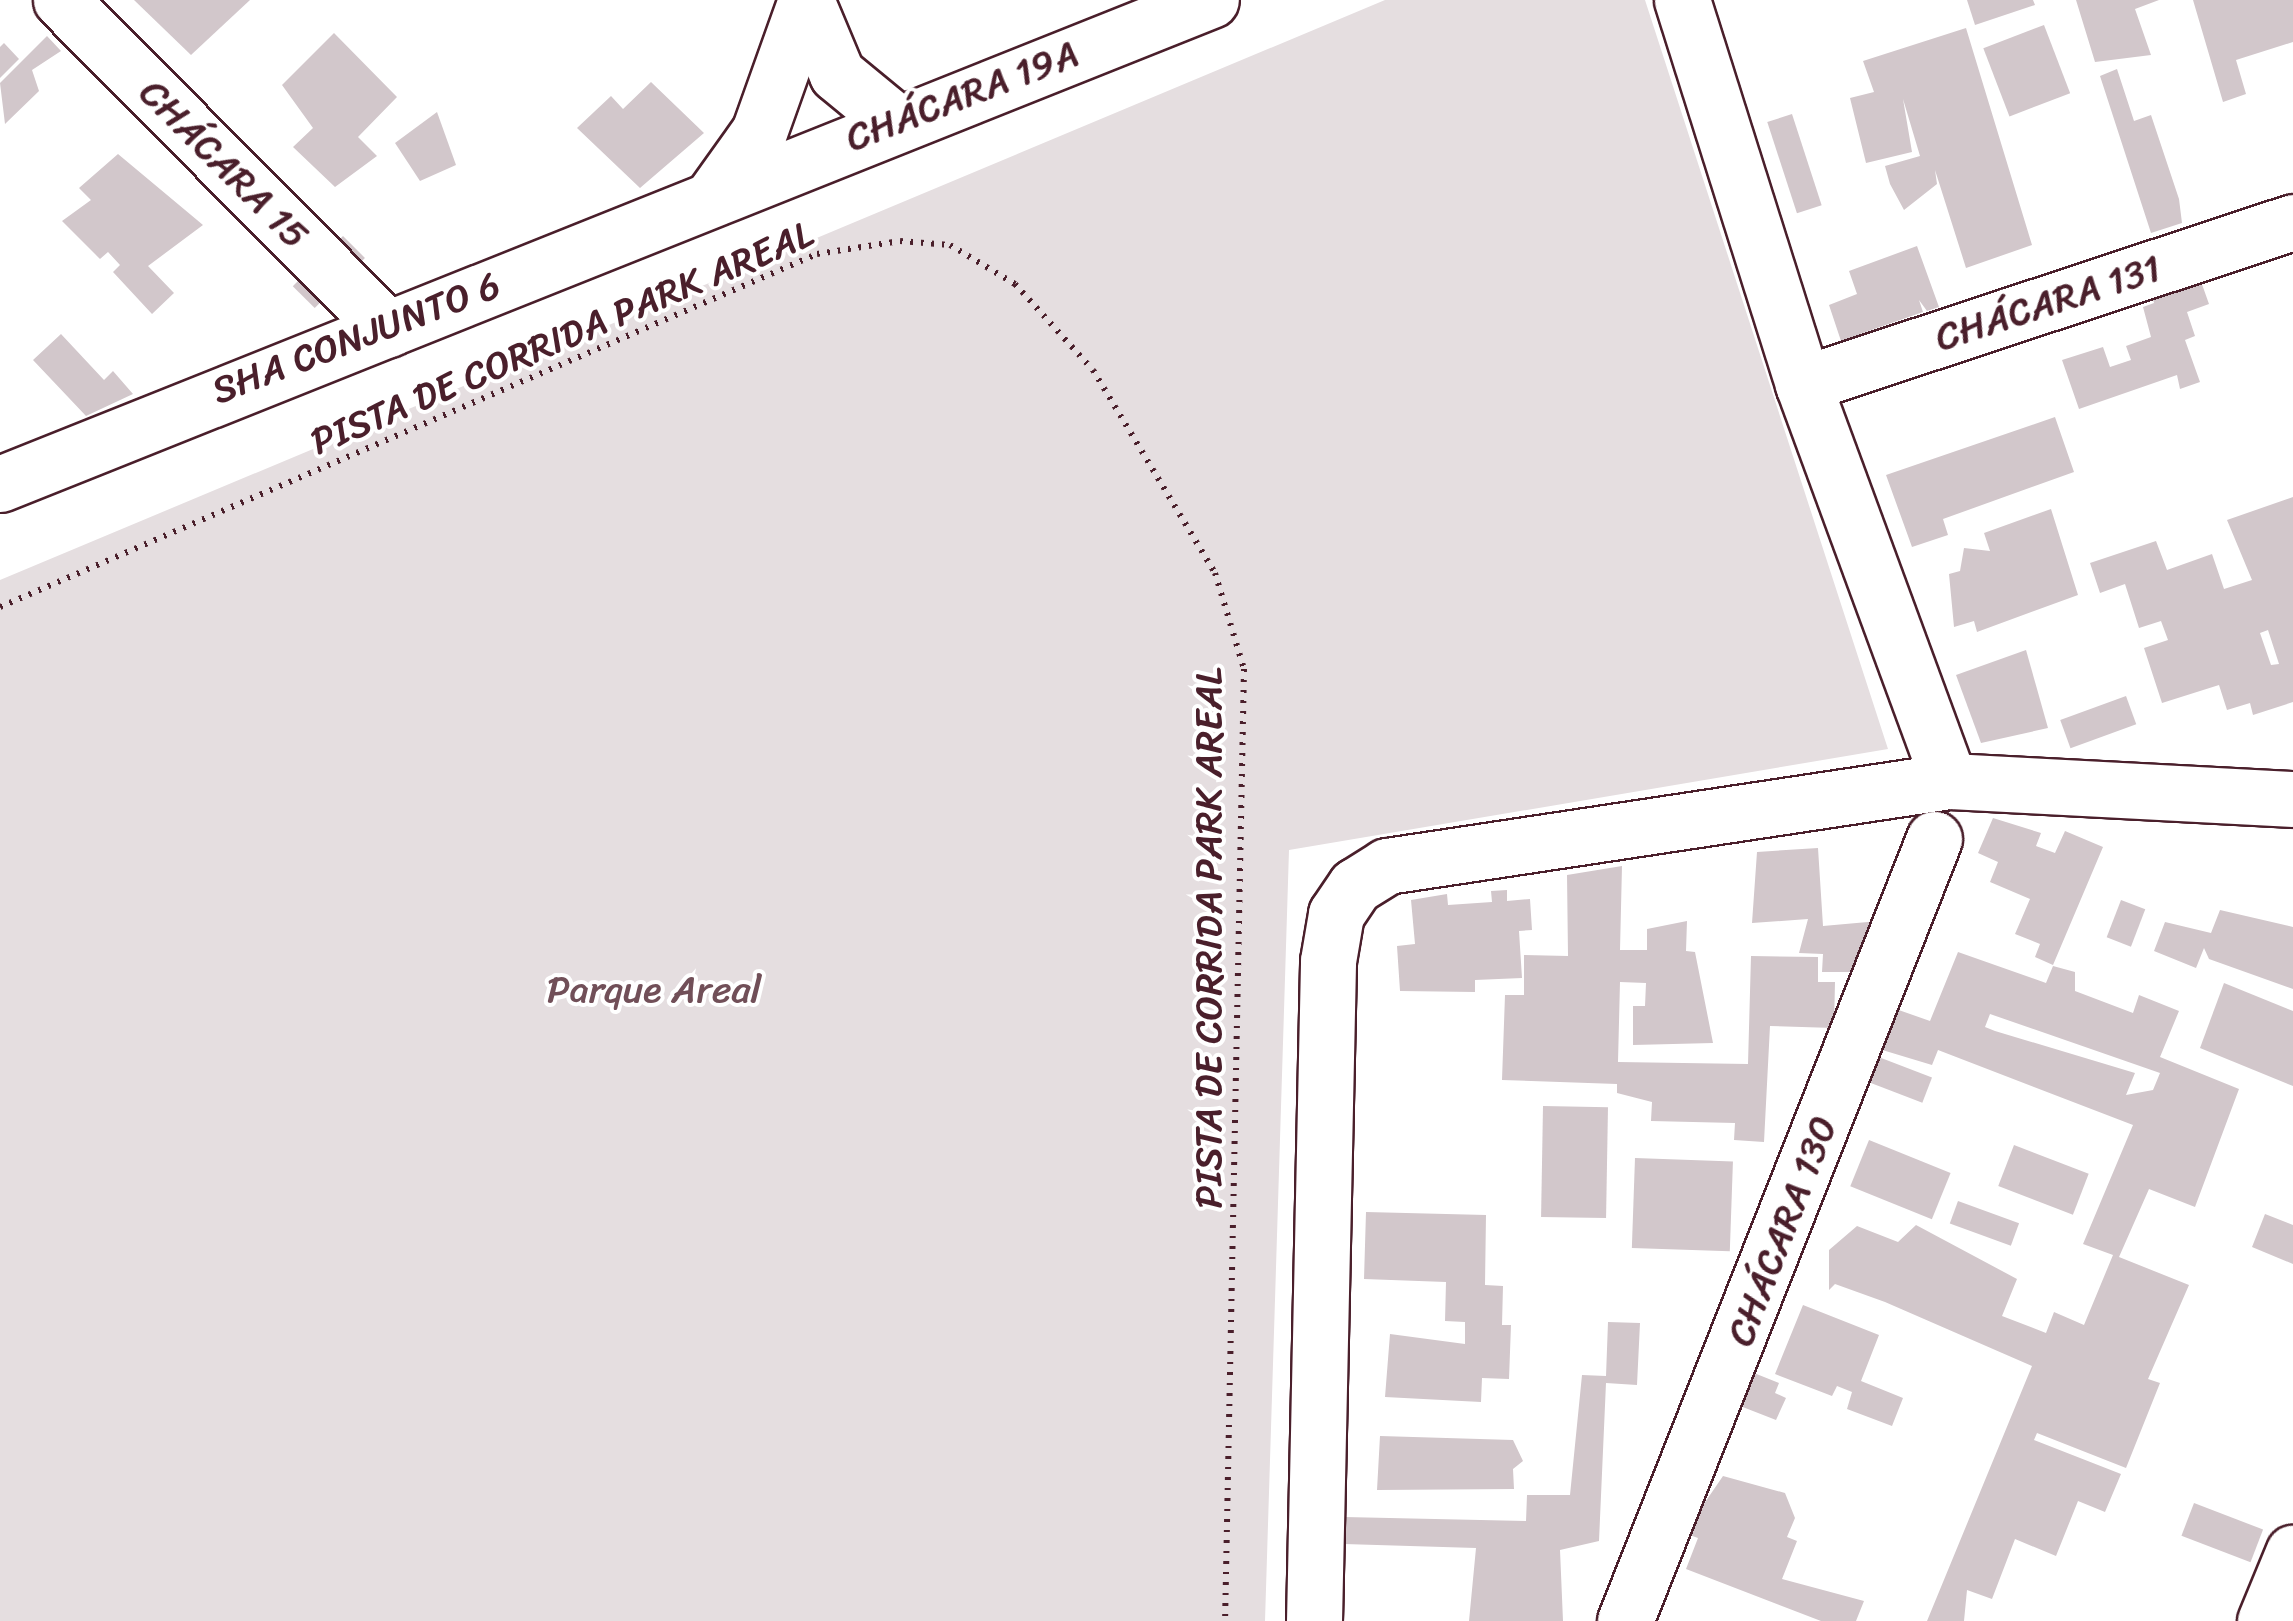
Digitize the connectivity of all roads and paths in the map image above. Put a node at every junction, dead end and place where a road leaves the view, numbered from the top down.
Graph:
1 (61, 0) edge
2 (806, 0) edge
3 (1211, 0) edge
4 (1682, 0) edge
5 (894, 121) junction
6 (714, 195) junction
7 (2293, 222) edge
8 (388, 328) junction
9 (1803, 384) junction
10 (0, 484) edge
11 (0, 607) edge
12 (1949, 780) junction
13 (2293, 800) edge
14 (1934, 839) dead end
15 (2293, 1553) edge
16 (1226, 1621) edge
17 (1314, 1621) edge
18 (1625, 1621) edge
19 (2265, 1621) edge

1 - 8 street, CHÁCARA 15
2 - 5 street
2 - 6 street
3 - 5 street, CHÁCARA 19A
4 - 9 street
5 - 6 street, CHÁCARA 19A
6 - 8 street, SHA CONJUNTO 6
7 - 9 street, CHÁCARA 131
8 - 10 street, SHA CONJUNTO 6
9 - 12 street
11 - 16 path, PISTA DE CORRIDA PARK AREAL
12 - 13 street
12 - 17 street
14 - 18 street, CHÁCARA 130
15 - 19 street

